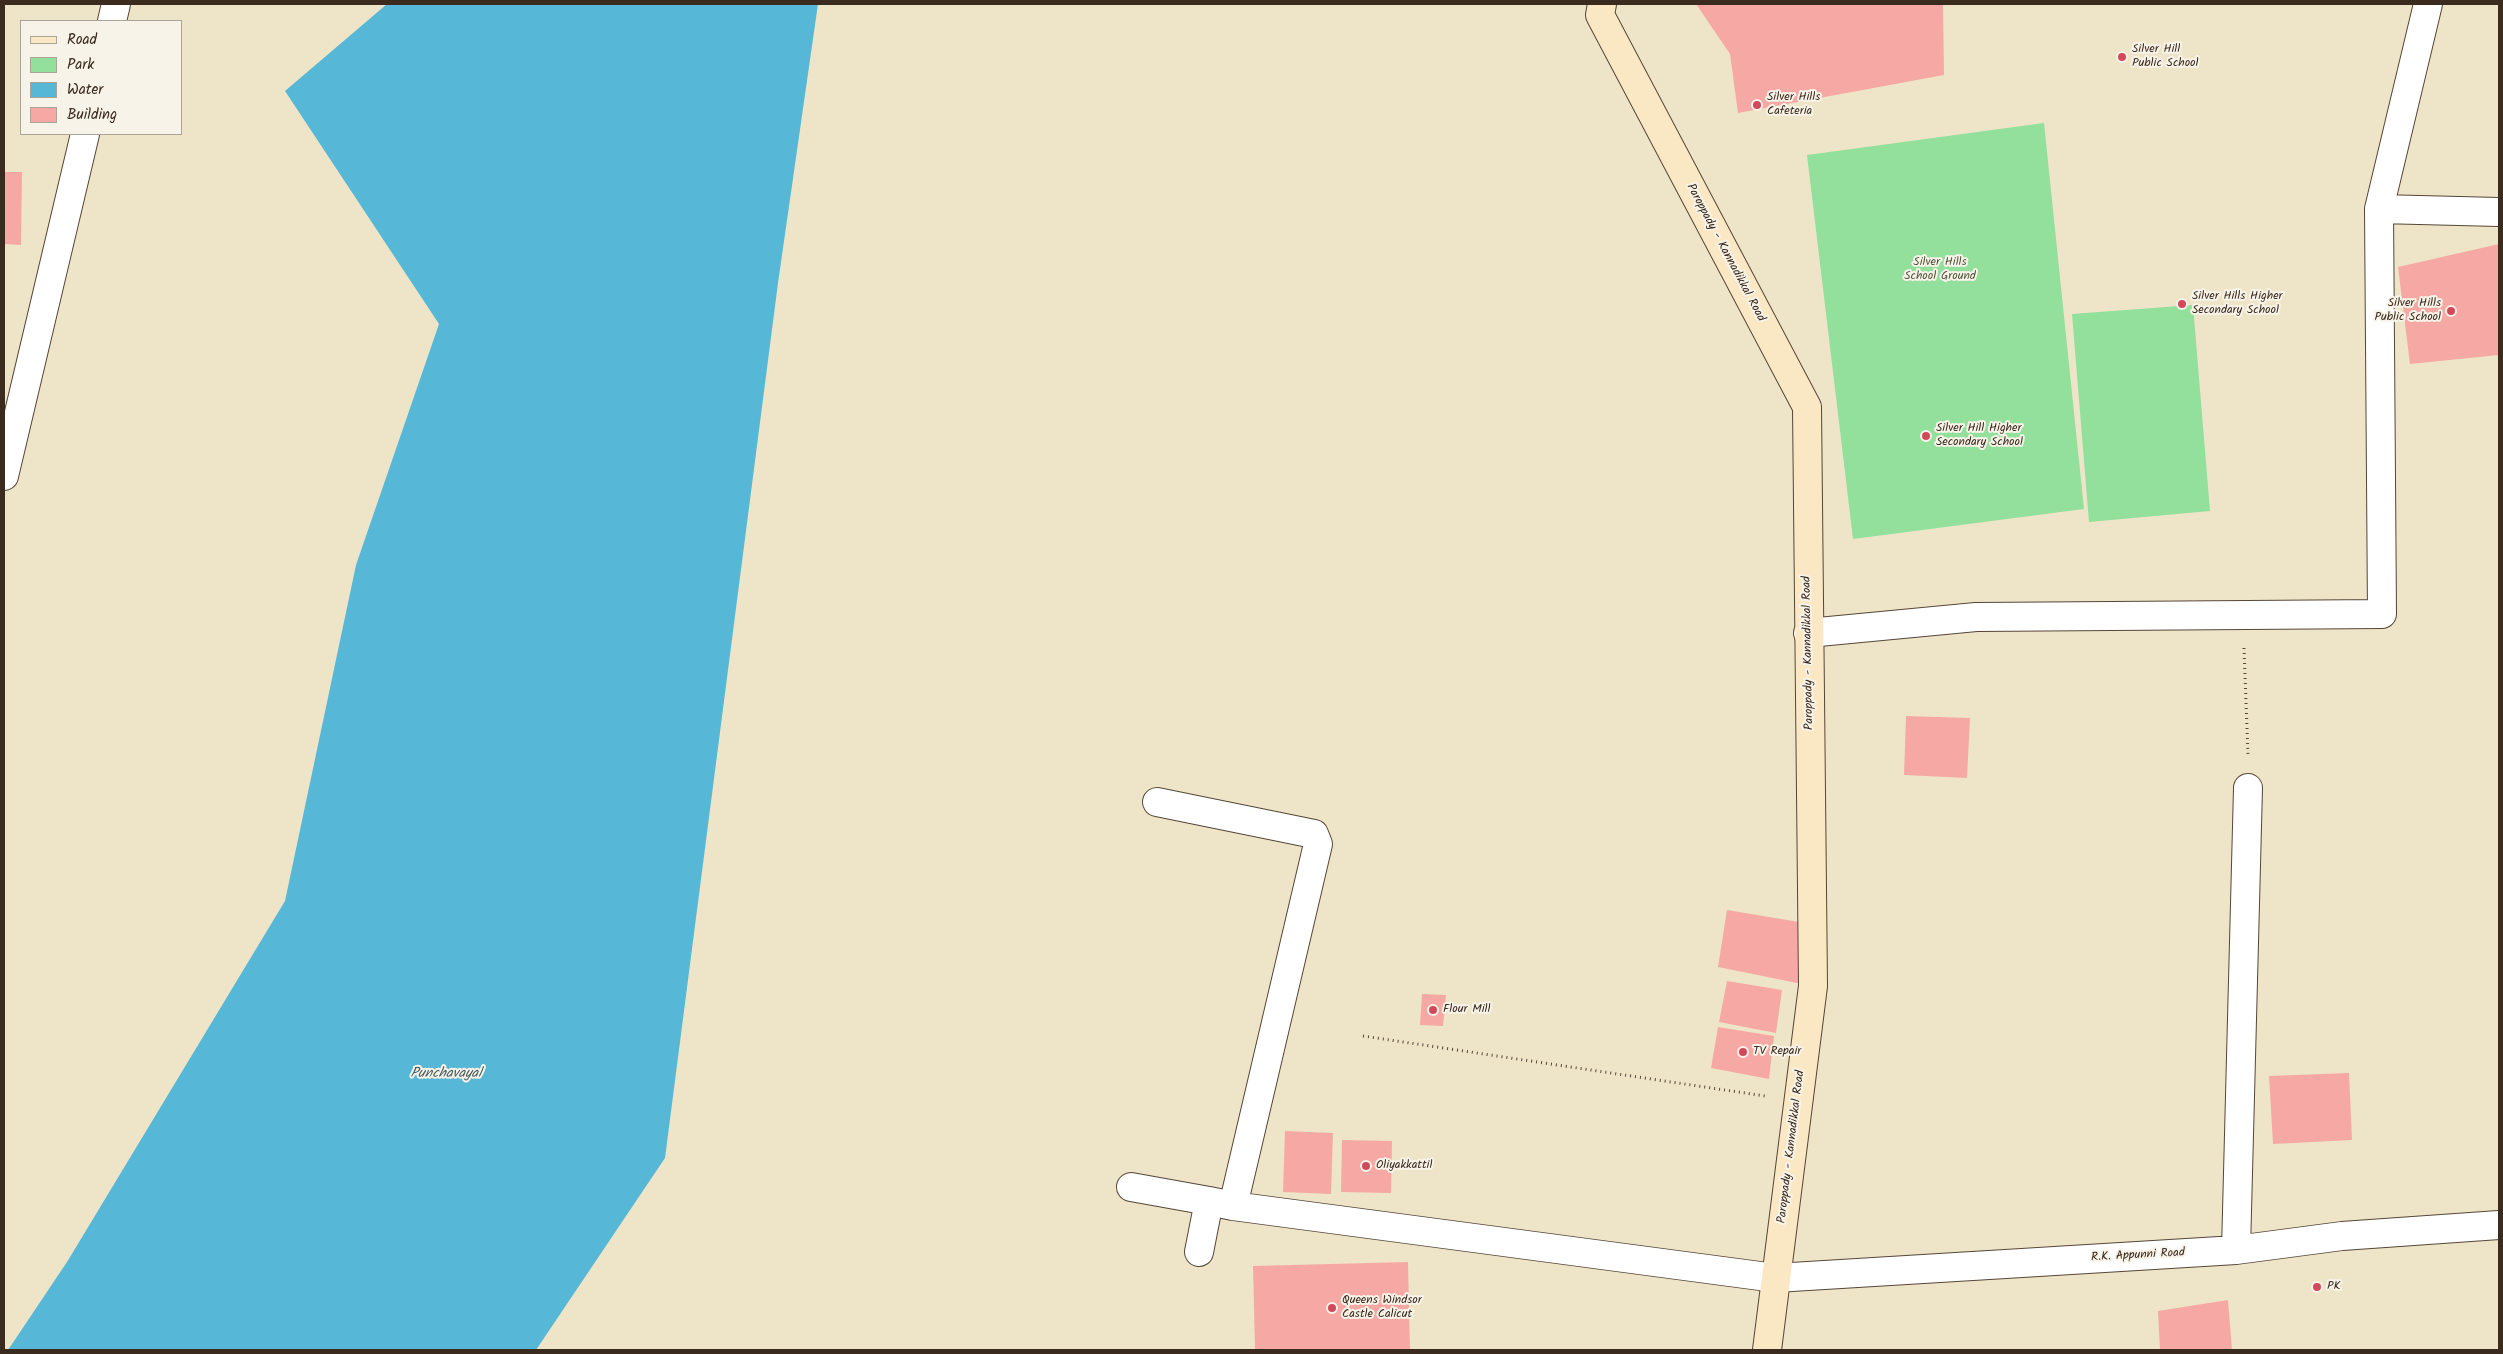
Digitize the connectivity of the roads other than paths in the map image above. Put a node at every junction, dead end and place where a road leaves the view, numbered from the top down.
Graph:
1 (116, 4) edge
2 (1602, 4) edge
3 (2428, 4) edge
4 (112, 20) edge
5 (85, 135) edge
6 (2379, 209) junction
7 (2499, 212) edge
8 (4, 476) edge
9 (1808, 634) junction
10 (2248, 788) road end
11 (1157, 802) dead end
12 (1131, 1187) dead end
13 (1221, 1203) junction
14 (2499, 1225) edge
15 (2236, 1250) junction
16 (1199, 1252) dead end
17 (1776, 1278) junction
18 (1767, 1350) edge

1 - 4 street
2 - 9 main road, Paroppady - Kannadikkal Road
3 - 6 street
5 - 8 street
6 - 7 street
6 - 9 street
9 - 17 main road, Paroppady - Kannadikkal Road
10 - 15 street
11 - 13 street
12 - 13 street, R.K. Appunni Road
13 - 16 street
13 - 17 street, R.K. Appunni Road
14 - 15 street, R.K. Appunni Road
15 - 17 street, R.K. Appunni Road
17 - 18 main road, Paroppady - Kannadikkal Road

